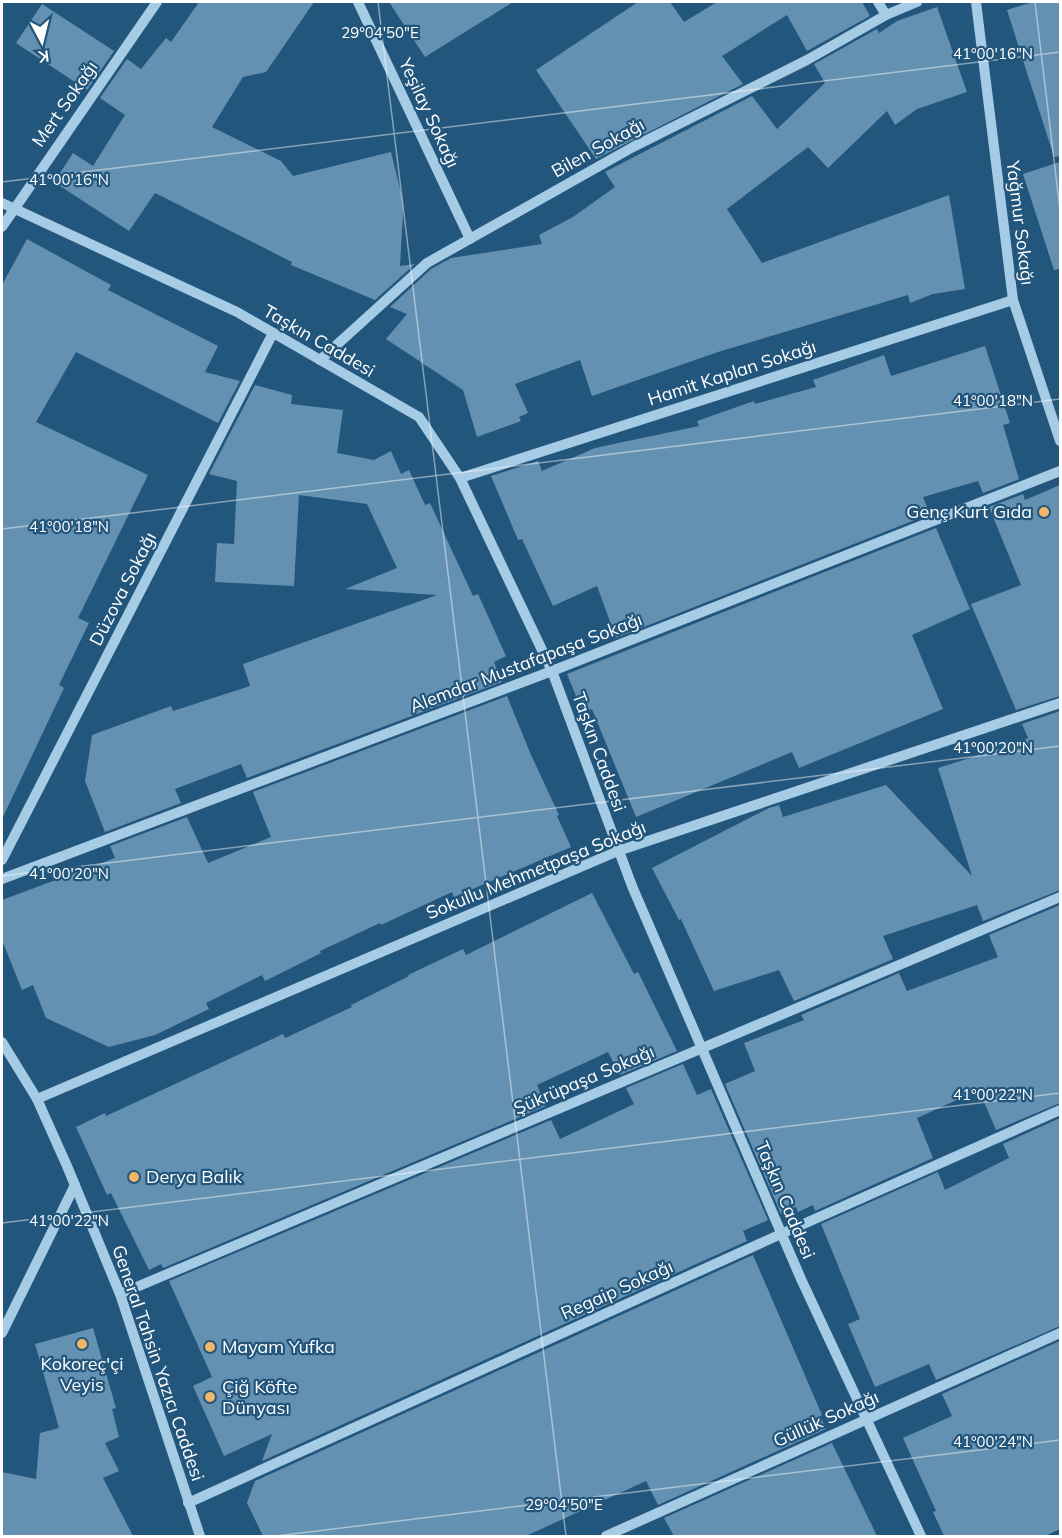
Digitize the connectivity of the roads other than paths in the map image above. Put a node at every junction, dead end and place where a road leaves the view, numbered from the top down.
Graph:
1 (157, 2) edge
2 (358, 2) edge
3 (878, 2) edge
4 (917, 2) edge
5 (976, 2) edge
6 (886, 15) junction
7 (2, 203) edge
8 (13, 209) junction
9 (2, 226) edge
10 (470, 239) junction
11 (1013, 300) junction
12 (273, 333) junction
13 (320, 360) junction
14 (1060, 441) edge
15 (1060, 471) edge
16 (460, 478) junction
17 (552, 672) junction
18 (1060, 703) edge
19 (618, 851) junction
20 (2, 860) edge
21 (2, 879) edge
22 (1060, 897) edge
23 (2, 1042) edge
24 (702, 1048) junction
25 (37, 1100) junction
26 (1060, 1110) edge
27 (75, 1185) junction
28 (782, 1234) junction
29 (120, 1294) junction
30 (2, 1333) edge
31 (1060, 1333) edge
32 (866, 1419) junction
33 (188, 1503) junction
34 (200, 1536) edge
35 (606, 1536) edge
36 (921, 1536) edge

1 - 8 street, Mert Sokağı
2 - 10 street, Yeşilay Sokağı
3 - 6 street
4 - 6 street, Bilen Sokağı
5 - 11 street, Yağmur Sokağı
6 - 10 street, Bilen Sokağı
7 - 8 street, Taşkın Caddesi
8 - 9 street, Mert Sokağı
8 - 12 street, Taşkın Caddesi
10 - 13 street, Bilen Sokağı
11 - 14 street, Yağmur Sokağı
11 - 16 street, Hamit Kaplan Sokağı
12 - 13 street, Taşkın Caddesi
12 - 20 street, Düzova Sokağı
13 - 16 street, Taşkın Caddesi
15 - 17 street, Alemdar Mustafapaşa Sokağı
16 - 17 street, Taşkın Caddesi
17 - 19 street, Taşkın Caddesi
17 - 21 street, Alemdar Mustafapaşa Sokağı
18 - 19 street, Sokullu Mehmetpaşa Sokağı
19 - 24 street, Taşkın Caddesi
19 - 25 street, Sokullu Mehmetpaşa Sokağı
22 - 24 street, Şükrüpaşa Sokağı
23 - 25 street, General Tahsin Yazıcı Caddesi
24 - 28 street, Taşkın Caddesi
24 - 29 street, Şükrüpaşa Sokağı
25 - 27 street, General Tahsin Yazıcı Caddesi
26 - 28 street, Regaip Sokağı
27 - 29 street, General Tahsin Yazıcı Caddesi
27 - 30 street
28 - 32 street, Taşkın Caddesi
28 - 33 street, Regaip Sokağı
29 - 33 street, General Tahsin Yazıcı Caddesi
31 - 32 street, Güllük Sokağı
32 - 35 street, Güllük Sokağı
32 - 36 street, Taşkın Caddesi
33 - 34 street, General Tahsin Yazıcı Caddesi

